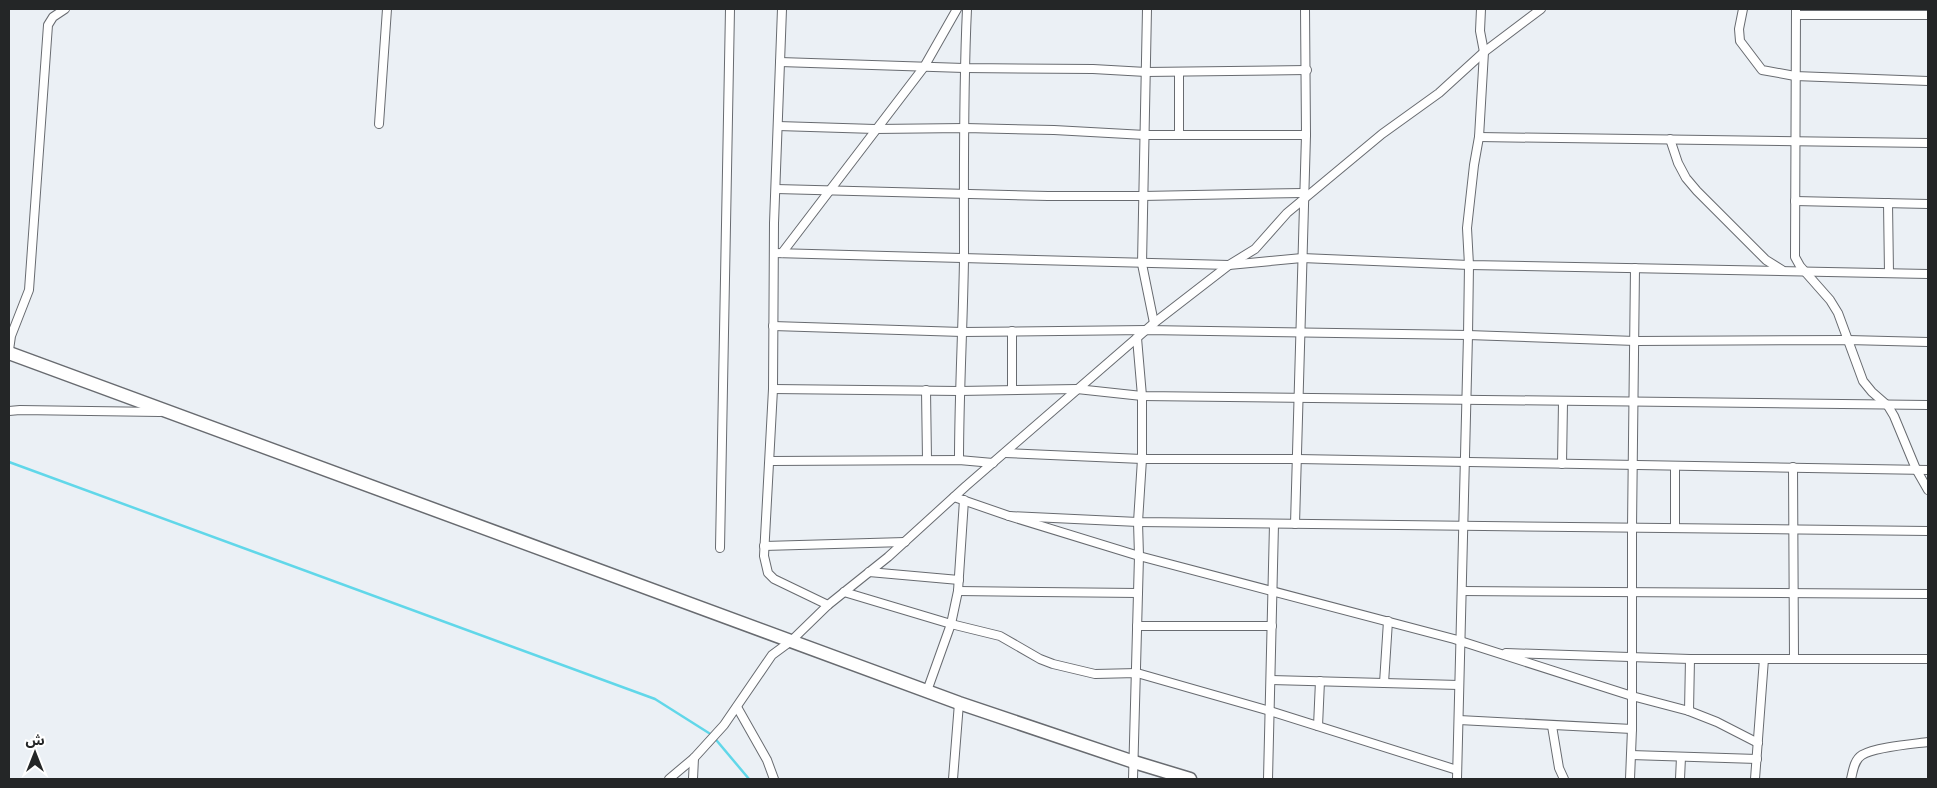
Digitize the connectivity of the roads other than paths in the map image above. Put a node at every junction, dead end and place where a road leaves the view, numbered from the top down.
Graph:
1 (65, 9) edge
2 (386, 9) edge
3 (730, 9) edge
4 (782, 9) edge
5 (957, 9) edge
6 (967, 9) edge
7 (1147, 9) edge
8 (1305, 9) edge
9 (1480, 9) edge
10 (1540, 9) edge
11 (1743, 9) edge
12 (1796, 12) edge
13 (1875, 12) edge
14 (1928, 15) edge
15 (1484, 52) junction
16 (780, 62) junction
17 (924, 67) junction
18 (964, 68) junction
19 (1306, 70) junction
20 (1146, 72) junction
21 (1179, 72) junction
22 (1795, 76) junction
23 (1928, 81) edge
24 (379, 124) dead end
25 (778, 126) junction
26 (965, 128) junction
27 (875, 130) junction
28 (1145, 135) junction
29 (1179, 135) junction
30 (1306, 135) junction
31 (1479, 137) junction
32 (1670, 139) junction
33 (1794, 141) junction
34 (1928, 143) edge
35 (776, 189) junction
36 (830, 190) junction
37 (964, 194) junction
38 (1142, 196) junction
39 (1303, 196) junction
40 (1795, 201) junction
41 (1888, 203) junction
42 (1928, 204) edge
43 (778, 253) junction
44 (964, 258) junction
45 (1302, 258) junction
46 (1142, 264) junction
47 (1229, 265) junction
48 (1469, 265) junction
49 (1635, 268) junction
50 (1784, 271) junction
51 (1806, 272) junction
52 (1889, 272) junction
53 (1928, 274) edge
54 (1154, 323) junction
55 (773, 326) junction
56 (1147, 330) junction
57 (1012, 331) junction
58 (962, 332) junction
59 (1300, 333) junction
60 (1468, 335) junction
61 (1137, 338) junction
62 (1848, 340) junction
63 (1635, 341) junction
64 (1928, 342) edge
65 (9, 352) edge
66 (773, 389) junction
67 (1077, 389) junction
68 (926, 390) junction
69 (1012, 390) junction
70 (959, 391) junction
71 (1142, 396) junction
72 (1299, 398) junction
73 (1467, 400) junction
74 (1564, 402) junction
75 (1634, 403) junction
76 (1928, 405) edge
77 (1888, 406) junction
78 (9, 411) edge
79 (169, 412) junction
80 (1004, 453) junction
81 (1142, 459) junction
82 (1297, 459) junction
83 (927, 460) junction
84 (959, 460) junction
85 (770, 461) junction
86 (1465, 462) junction
87 (994, 463) junction
88 (1562, 464) junction
89 (1634, 466) junction
90 (1675, 466) junction
91 (1793, 467) junction
92 (1916, 470) junction
93 (1928, 470) edge
94 (1928, 490) edge
95 (954, 497) junction
96 (964, 500) junction
97 (1010, 516) junction
98 (1138, 522) junction
99 (1274, 524) junction
100 (1296, 524) junction
101 (1464, 526) junction
102 (1632, 527) junction
103 (1675, 528) junction
104 (1793, 529) junction
105 (1928, 531) edge
106 (905, 542) junction
107 (764, 546) junction
108 (720, 548) dead end
109 (1139, 556) junction
110 (870, 572) junction
111 (959, 580) junction
112 (1273, 590) junction
113 (958, 591) junction
114 (844, 592) junction
115 (1462, 592) junction
116 (1138, 593) junction
117 (1632, 593) junction
118 (1793, 594) junction
119 (1928, 594) edge
120 (828, 605) junction
121 (1388, 621) junction
122 (951, 624) junction
123 (1137, 626) junction
124 (1272, 626) junction
125 (791, 641) junction
126 (1461, 641) junction
127 (1497, 653) junction
128 (1632, 656) junction
129 (1690, 658) junction
130 (1794, 658) junction
131 (1928, 658) edge
132 (1764, 659) junction
133 (1137, 673) junction
134 (1270, 680) junction
135 (1320, 681) junction
136 (1384, 683) junction
137 (1459, 685) junction
138 (927, 691) junction
139 (1632, 696) junction
140 (960, 703) junction
141 (737, 707) junction
142 (1270, 711) junction
143 (1689, 711) junction
144 (1459, 720) junction
145 (1318, 726) junction
146 (1552, 726) junction
147 (1632, 730) junction
148 (1928, 742) edge
149 (1758, 743) junction
150 (1631, 756) junction
151 (1681, 757) junction
152 (694, 758) junction
153 (1757, 759) junction
154 (1134, 762) junction
155 (1457, 770) junction
156 (694, 778) edge
157 (669, 779) edge
158 (774, 779) edge
159 (953, 779) edge
160 (1133, 779) edge
161 (1190, 779) edge
162 (1268, 779) edge
163 (1457, 779) edge
164 (1564, 779) edge
165 (1630, 779) edge
166 (1680, 779) edge
167 (1755, 779) edge
168 (1851, 779) edge

1 - 65 street
2 - 24 street
3 - 108 street
4 - 16 street
5 - 17 street
6 - 18 street
7 - 20 street
8 - 19 street
9 - 15 street
10 - 15 street
11 - 22 street
12 - 13 street
12 - 22 street
13 - 14 street
15 - 31 street
15 - 39 street
16 - 17 street
16 - 25 street
17 - 18 street
17 - 27 street
18 - 20 street
18 - 26 street
19 - 21 street
19 - 30 street
20 - 21 street
20 - 28 street
21 - 29 street
22 - 23 street
22 - 33 street
25 - 27 street
25 - 35 street
26 - 27 street
26 - 28 street
26 - 37 street
27 - 36 street
28 - 29 street
28 - 38 street
29 - 30 street
30 - 39 street
31 - 32 street
31 - 48 street
32 - 33 street
32 - 50 street
33 - 34 street
33 - 40 street
35 - 36 street
35 - 43 street
36 - 37 street
36 - 43 street
37 - 38 street
37 - 44 street
38 - 39 street
38 - 46 street
39 - 45 street
39 - 47 street
40 - 41 street
40 - 51 street
41 - 42 street
41 - 52 street
43 - 44 street
43 - 55 street
44 - 46 street
44 - 58 street
45 - 47 street
45 - 48 street
45 - 59 street
46 - 47 street
46 - 54 street
47 - 54 street
48 - 49 street
48 - 60 street
49 - 50 street
49 - 63 street
50 - 51 street
51 - 52 street
51 - 62 street
52 - 53 street
54 - 56 street
55 - 58 street
55 - 66 street
56 - 57 street
56 - 59 street
56 - 61 street
57 - 58 street
57 - 69 street
58 - 70 street
59 - 60 street
59 - 72 street
60 - 63 street
60 - 73 street
61 - 67 street
61 - 71 street
62 - 63 street
62 - 64 street
62 - 77 street
63 - 75 street
65 - 79 highway
66 - 68 street
66 - 85 street
67 - 69 street
67 - 71 street
67 - 80 street
68 - 70 street
68 - 83 street
69 - 70 street
70 - 84 street
71 - 72 street
71 - 81 street
72 - 73 street
72 - 82 street
73 - 74 street
73 - 86 street
74 - 75 street
74 - 88 street
75 - 77 street
75 - 89 street
76 - 77 street
77 - 92 street
78 - 79 street
79 - 125 highway
80 - 81 street
80 - 87 street
81 - 82 street
81 - 98 street
82 - 86 street
82 - 100 street
83 - 84 street
83 - 85 street
84 - 87 street
85 - 107 street
86 - 88 street
86 - 101 street
87 - 95 street
88 - 89 street
89 - 90 street
89 - 102 street
90 - 91 street
90 - 103 street
91 - 92 street
91 - 104 street
92 - 93 street
92 - 94 street
95 - 96 street
95 - 106 street
96 - 97 street
96 - 111 street
97 - 98 street
97 - 109 street
98 - 99 street
98 - 109 street
99 - 100 street
99 - 112 street
100 - 101 street
101 - 102 street
101 - 115 street
102 - 103 street
102 - 117 street
103 - 104 street
104 - 105 street
104 - 118 street
106 - 107 street
106 - 110 street
107 - 120 street
109 - 112 street
109 - 116 street
110 - 111 street
110 - 114 street
111 - 113 street
112 - 121 street
112 - 124 street
113 - 116 street
113 - 122 street
114 - 120 street
114 - 122 street
115 - 117 street
115 - 126 street
116 - 123 street
117 - 118 street
117 - 128 street
118 - 119 street
118 - 130 street
120 - 125 street
121 - 126 street
121 - 136 street
122 - 133 street
122 - 138 street
123 - 124 street
123 - 133 street
124 - 134 street
125 - 138 highway
125 - 141 street
126 - 127 street
126 - 137 street
127 - 128 street
127 - 139 street
128 - 129 street
128 - 139 street
129 - 132 street
129 - 143 street
130 - 131 street
130 - 132 street
132 - 149 street
133 - 142 street
133 - 154 street
134 - 135 street
134 - 142 street
135 - 136 street
135 - 145 street
136 - 137 street
137 - 144 street
138 - 140 highway
139 - 143 street
139 - 147 street
140 - 154 highway
140 - 159 street
141 - 152 street
141 - 158 street
142 - 145 street
142 - 162 street
143 - 149 street
144 - 146 street
144 - 155 street
145 - 155 street
146 - 147 street
146 - 164 street
147 - 150 street
148 - 168 street
149 - 153 street
150 - 151 street
150 - 165 street
151 - 153 street
151 - 166 street
152 - 156 street
152 - 157 street
153 - 167 street
154 - 160 street
154 - 161 highway
155 - 163 street

